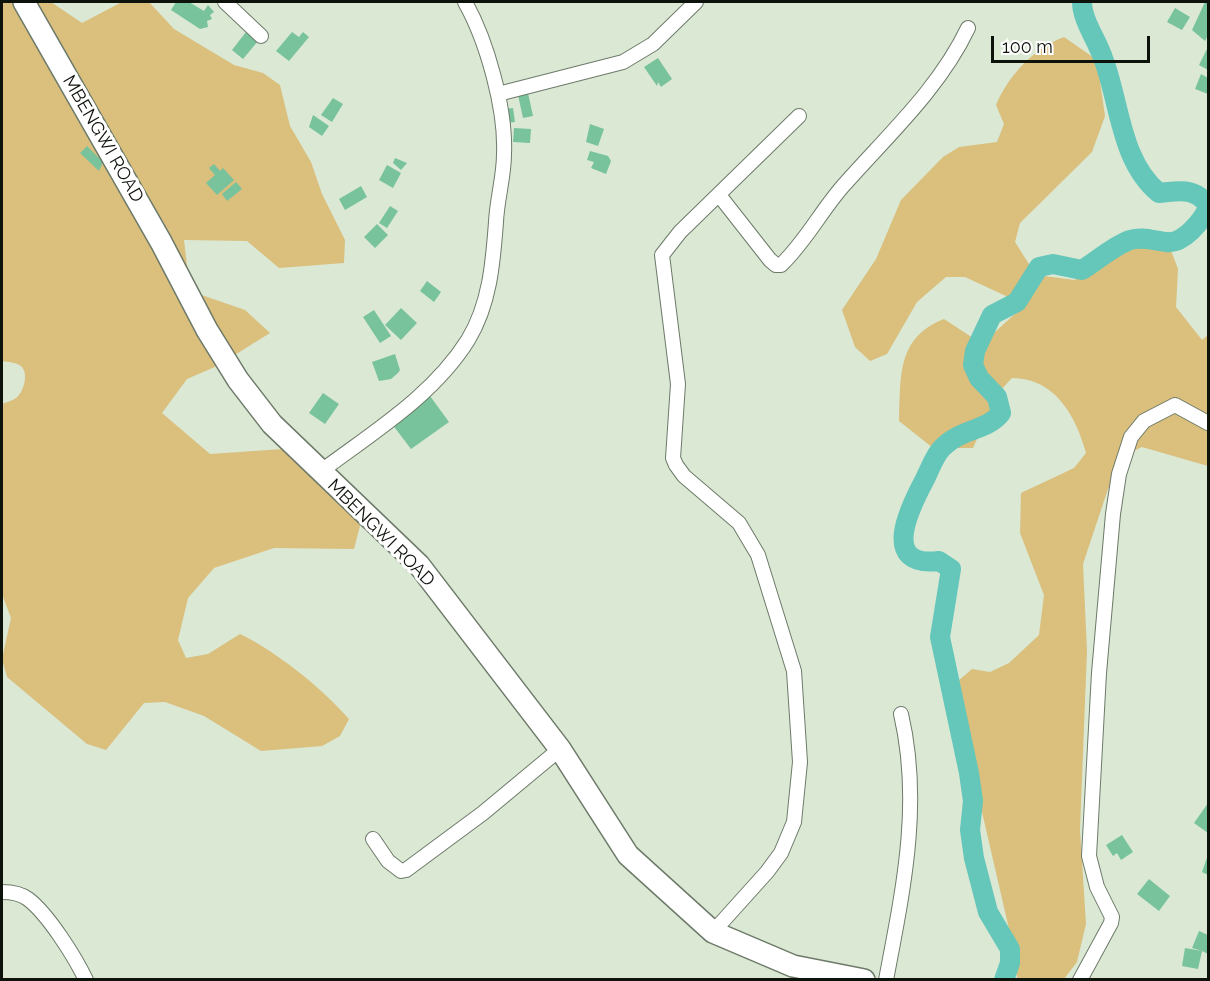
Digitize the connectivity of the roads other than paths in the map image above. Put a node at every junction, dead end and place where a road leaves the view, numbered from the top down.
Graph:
1 (24, 2) edge
2 (225, 2) edge
3 (465, 2) edge
4 (696, 2) edge
5 (968, 28) dead end
6 (261, 36) dead end
7 (498, 94) junction
8 (799, 116) dead end
9 (719, 195) junction
10 (1209, 423) edge
11 (320, 472) junction
12 (901, 714) dead end
13 (560, 749) junction
14 (373, 839) dead end
15 (2, 892) edge
16 (713, 932) junction
17 (86, 980) edge
18 (864, 980) edge
19 (886, 980) edge
20 (1080, 980) edge

1 - 11 main road, MBENGWI ROAD
2 - 6 street
3 - 7 street
4 - 7 street
5 - 9 street
7 - 11 street
8 - 9 street
9 - 16 street
10 - 20 street
11 - 13 main road, MBENGWI ROAD
12 - 19 street
13 - 14 street
13 - 16 main road, MBENGWI ROAD
15 - 17 street
16 - 18 main road, MBENGWI ROAD

